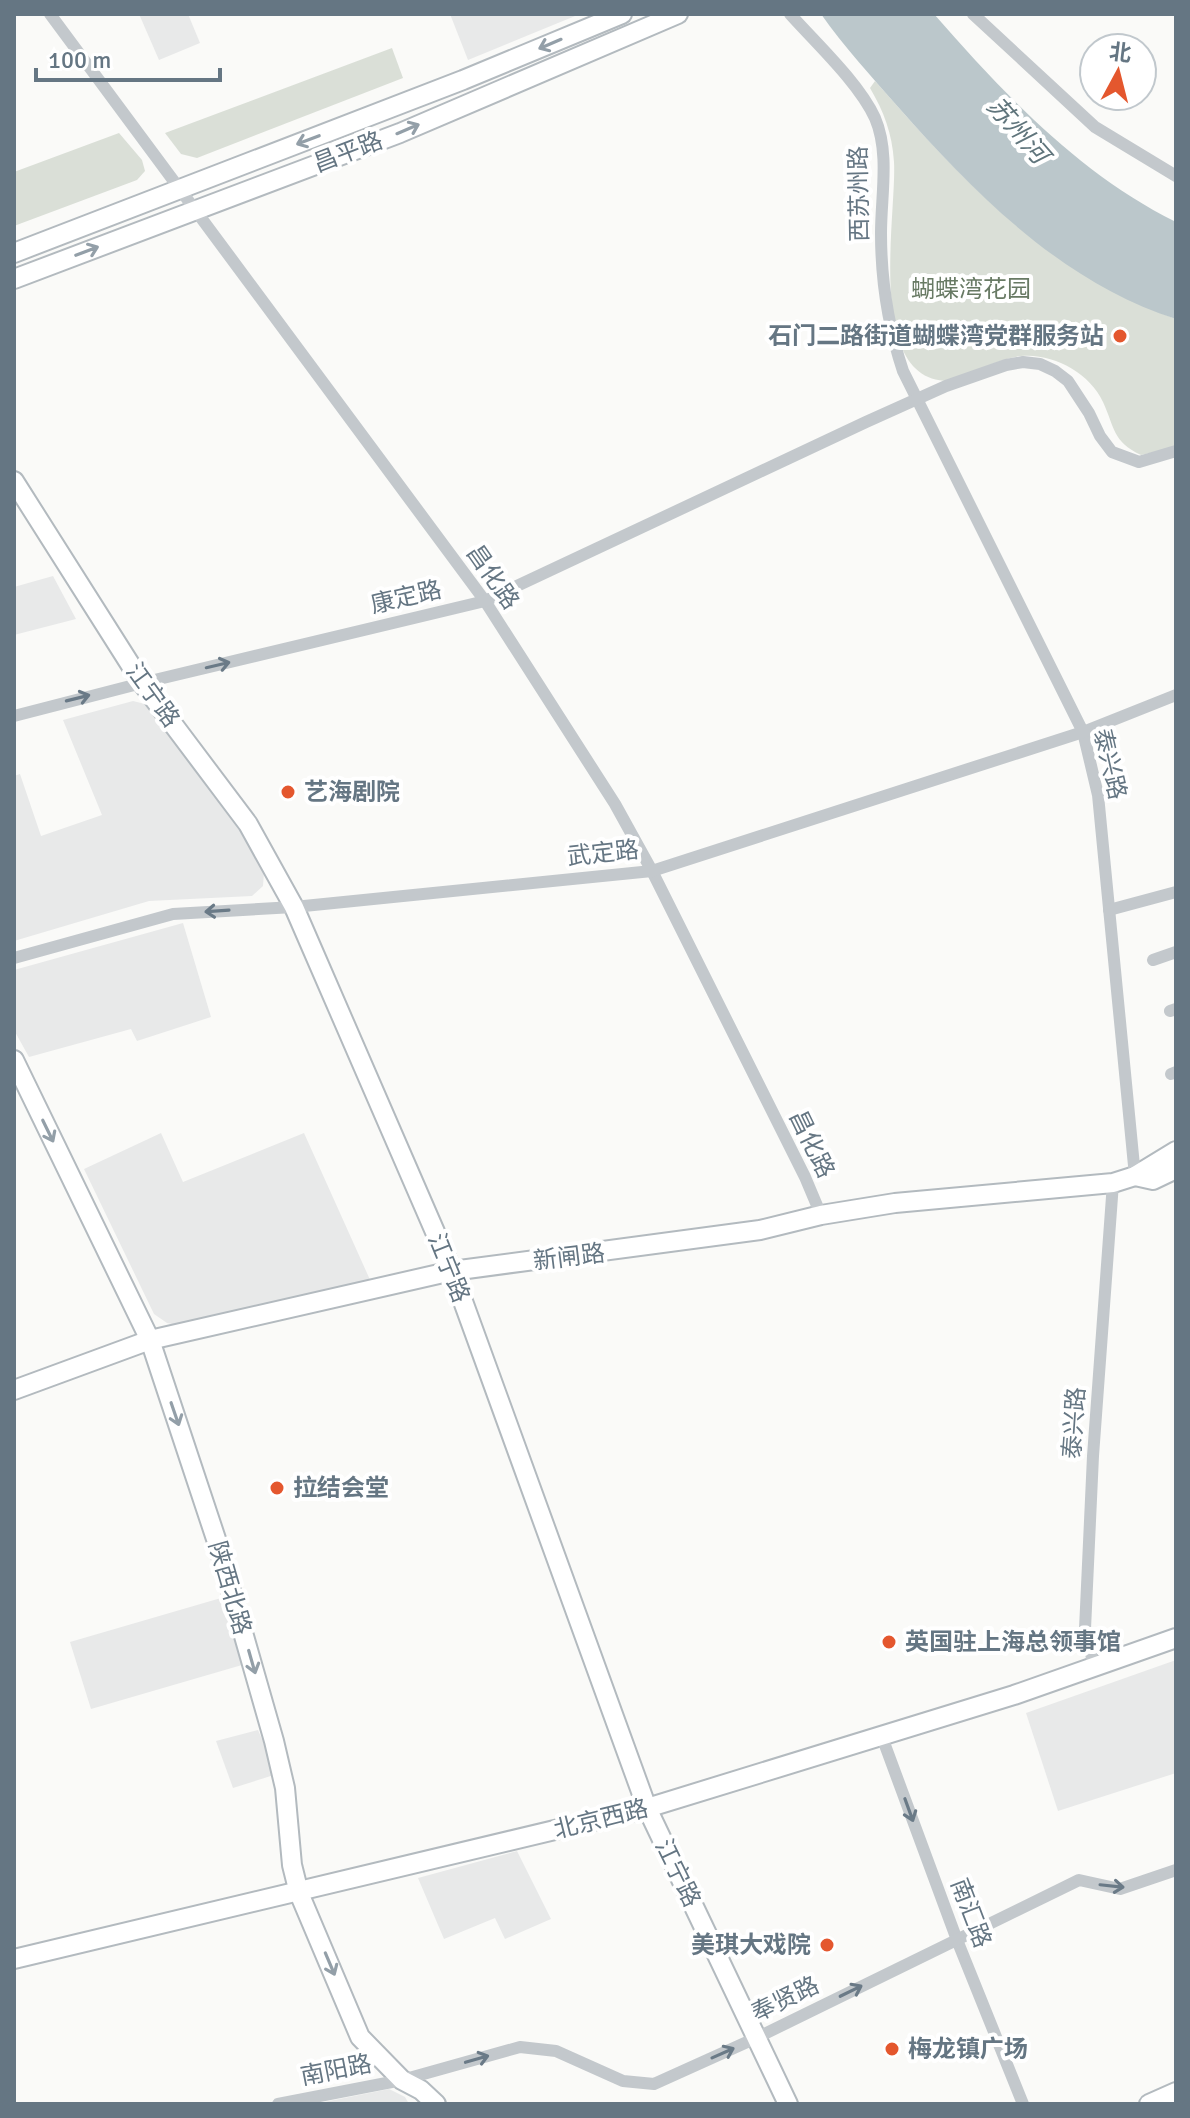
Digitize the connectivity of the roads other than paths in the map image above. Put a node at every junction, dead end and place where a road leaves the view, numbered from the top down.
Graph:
1 (50, 14) edge
2 (622, 14) edge
3 (678, 14) edge
4 (790, 14) edge
5 (973, 14) edge
6 (1176, 176) edge
7 (180, 190) junction
8 (196, 211) junction
9 (14, 253) edge
10 (14, 279) edge
11 (917, 400) junction
12 (1176, 451) edge
13 (14, 481) edge
14 (485, 601) junction
15 (142, 683) junction
16 (1176, 695) edge
17 (14, 716) edge
18 (1083, 732) junction
19 (652, 871) junction
20 (1176, 892) edge
21 (294, 907) junction
22 (1109, 910) junction
23 (1176, 952) edge
24 (14, 958) edge
25 (1153, 960) dead end
26 (14, 1060) edge
27 (1176, 1151) edge
28 (1176, 1169) edge
29 (1135, 1176) junction
30 (1113, 1183) junction
31 (821, 1215) junction
32 (452, 1271) junction
33 (150, 1340) junction
34 (14, 1390) edge
35 (1176, 1638) edge
36 (1094, 1666) junction
37 (882, 1737) junction
38 (647, 1808) junction
39 (1176, 1870) edge
40 (299, 1893) junction
41 (957, 1940) junction
42 (14, 1959) edge
43 (756, 2038) junction
44 (402, 2080) junction
45 (1176, 2092) edge
46 (278, 2104) edge
47 (436, 2104) edge
48 (788, 2104) edge
49 (1023, 2104) edge
50 (1149, 2104) edge

1 - 7 street, 昌化路
2 -> 7 main road, 昌平路
8 -> 3 main road, 昌平路
4 - 11 street, 西苏州路
5 - 6 street
7 - 8 street, 昌化路
7 - 9 main road, 昌平路
10 -> 8 main road, 昌平路
8 - 14 street, 昌化路
11 - 12 street, 康定路
11 - 14 street, 康定路
11 - 18 street, 泰兴路
13 - 15 main road, 江宁路
15 -> 14 street, 康定路
14 - 19 street, 昌化路
17 -> 15 street, 康定路
15 - 21 main road, 江宁路
16 - 18 street, 武定路
18 - 19 street, 武定路
18 - 22 street, 泰兴路
19 - 21 street, 武定路
19 - 31 street, 昌化路
20 - 22 street
21 -> 24 street, 武定路
21 - 32 main road, 江宁路
22 - 29 street, 泰兴路
23 - 25 street
26 -> 33 main road, 陕西北路
27 - 29 main road, 新闸路
28 - 29 main road, 新闸路
29 - 30 main road, 新闸路
30 - 31 main road, 新闸路
30 - 36 street, 泰兴路
31 - 32 main road, 新闸路
32 - 33 main road, 新闸路
32 - 38 main road, 江宁路
33 - 34 main road, 新闸路
33 -> 40 main road, 陕西北路
35 - 36 main road, 北京西路
36 - 37 main road, 北京西路
37 - 38 main road, 北京西路
37 -> 41 street, 南汇路
38 - 40 main road, 北京西路
38 - 43 main road, 江宁路
41 -> 39 street, 奉贤路
40 - 42 main road, 北京西路
40 -> 44 main road, 陕西北路
43 -> 41 street, 奉贤路
41 - 49 street, 南汇路
44 -> 43 street, 奉贤路
43 - 48 main road, 江宁路
44 - 46 street, 南阳路
44 - 47 main road, 陕西北路
45 - 50 main road

